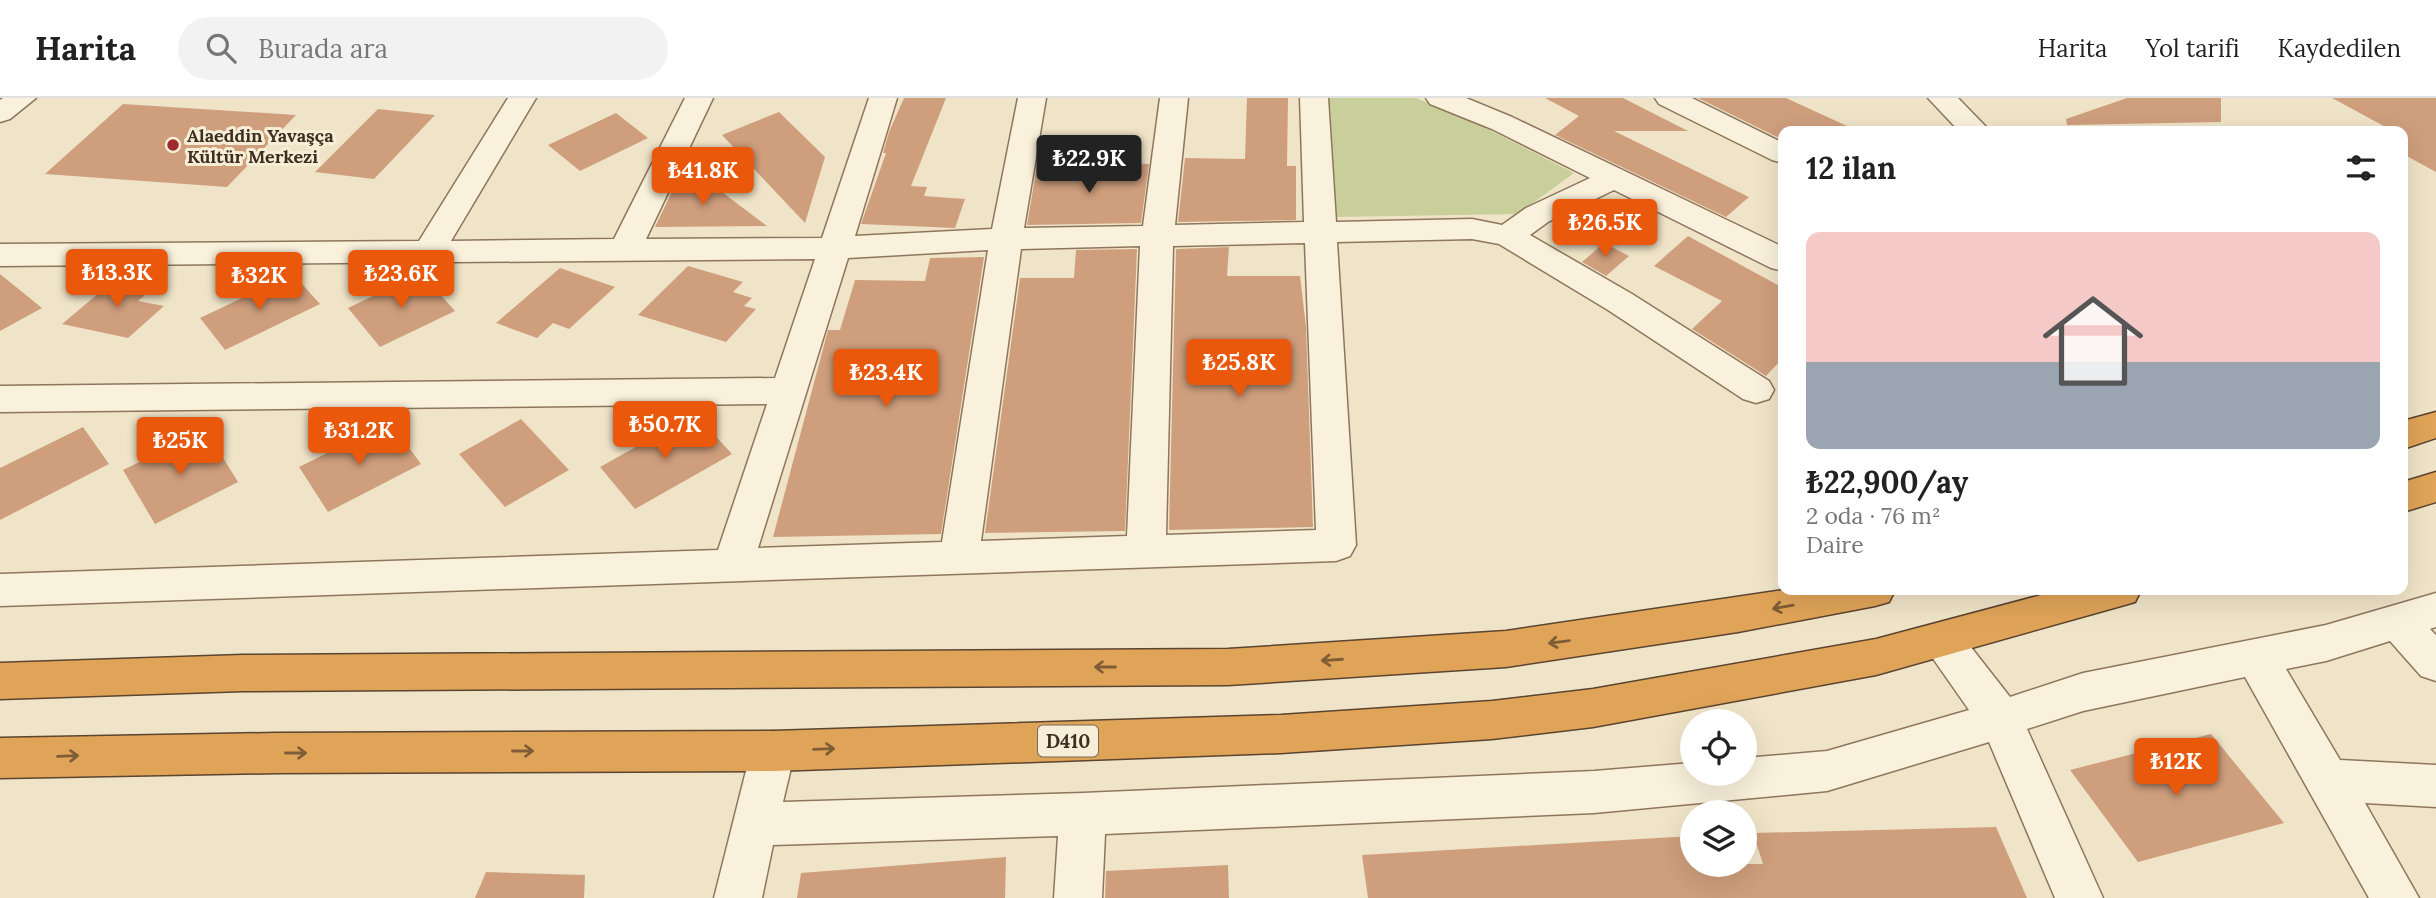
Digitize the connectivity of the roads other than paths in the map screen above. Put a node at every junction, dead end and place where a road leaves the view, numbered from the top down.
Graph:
1 (22, 98) edge
2 (522, 98) edge
3 (699, 98) edge
4 (883, 98) edge
5 (1032, 98) edge
6 (1174, 98) edge
7 (1314, 98) edge
8 (1440, 98) edge
9 (1668, 98) edge
10 (1942, 98) edge
11 (0, 113) edge
12 (1970, 126) edge
13 (1778, 152) edge
14 (1616, 177) junction
15 (1319, 231) junction
16 (1508, 236) junction
17 (1157, 237) junction
18 (1006, 239) junction
19 (834, 248) junction
20 (625, 250) junction
21 (429, 251) junction
22 (0, 255) edge
23 (1778, 258) edge
24 (1756, 390) dead end
25 (789, 391) junction
26 (0, 399) edge
27 (2436, 425) edge
28 (2408, 433) edge
29 (2436, 487) edge
30 (2408, 495) edge
31 (1146, 552) junction
32 (959, 558) junction
33 (733, 565) junction
34 (0, 590) edge
35 (1848, 595) edge
36 (2103, 595) edge
37 (2416, 616) edge
38 (1941, 640) junction
39 (2256, 657) junction
40 (2436, 663) edge
41 (0, 681) edge
42 (2001, 719) junction
43 (773, 751) junction
44 (0, 758) edge
45 (2327, 780) junction
46 (2436, 786) edge
47 (1083, 814) junction
48 (754, 824) junction
49 (738, 898) edge
50 (1078, 898) edge
51 (2079, 898) edge
52 (2395, 898) edge

1 - 11 street
2 - 21 street
3 - 20 street
4 - 19 street
5 - 18 street
6 - 17 street
7 - 15 street
8 - 14 street
9 - 13 street
10 - 12 street
14 - 16 street
14 - 23 street
15 - 16 street
15 - 17 street
15 - 31 street
16 - 24 street
17 - 18 street
17 - 31 street
18 - 19 street
18 - 32 street
19 - 20 street
19 - 25 street
20 - 21 street
21 - 22 street
25 - 26 street
25 - 33 street
27 - 28 highway
29 - 30 highway
31 - 32 street
32 - 33 street
33 - 34 street
35 -> 41 highway
36 - 38 highway, D410
37 - 39 street
37 - 40 street
38 - 42 street
43 -> 38 highway, D410
39 - 42 street
39 - 45 street
42 - 47 street
42 - 51 street
44 -> 43 highway, D410
43 - 48 street
45 - 46 street
45 - 52 street
47 - 48 street
47 - 50 street
48 - 49 street

